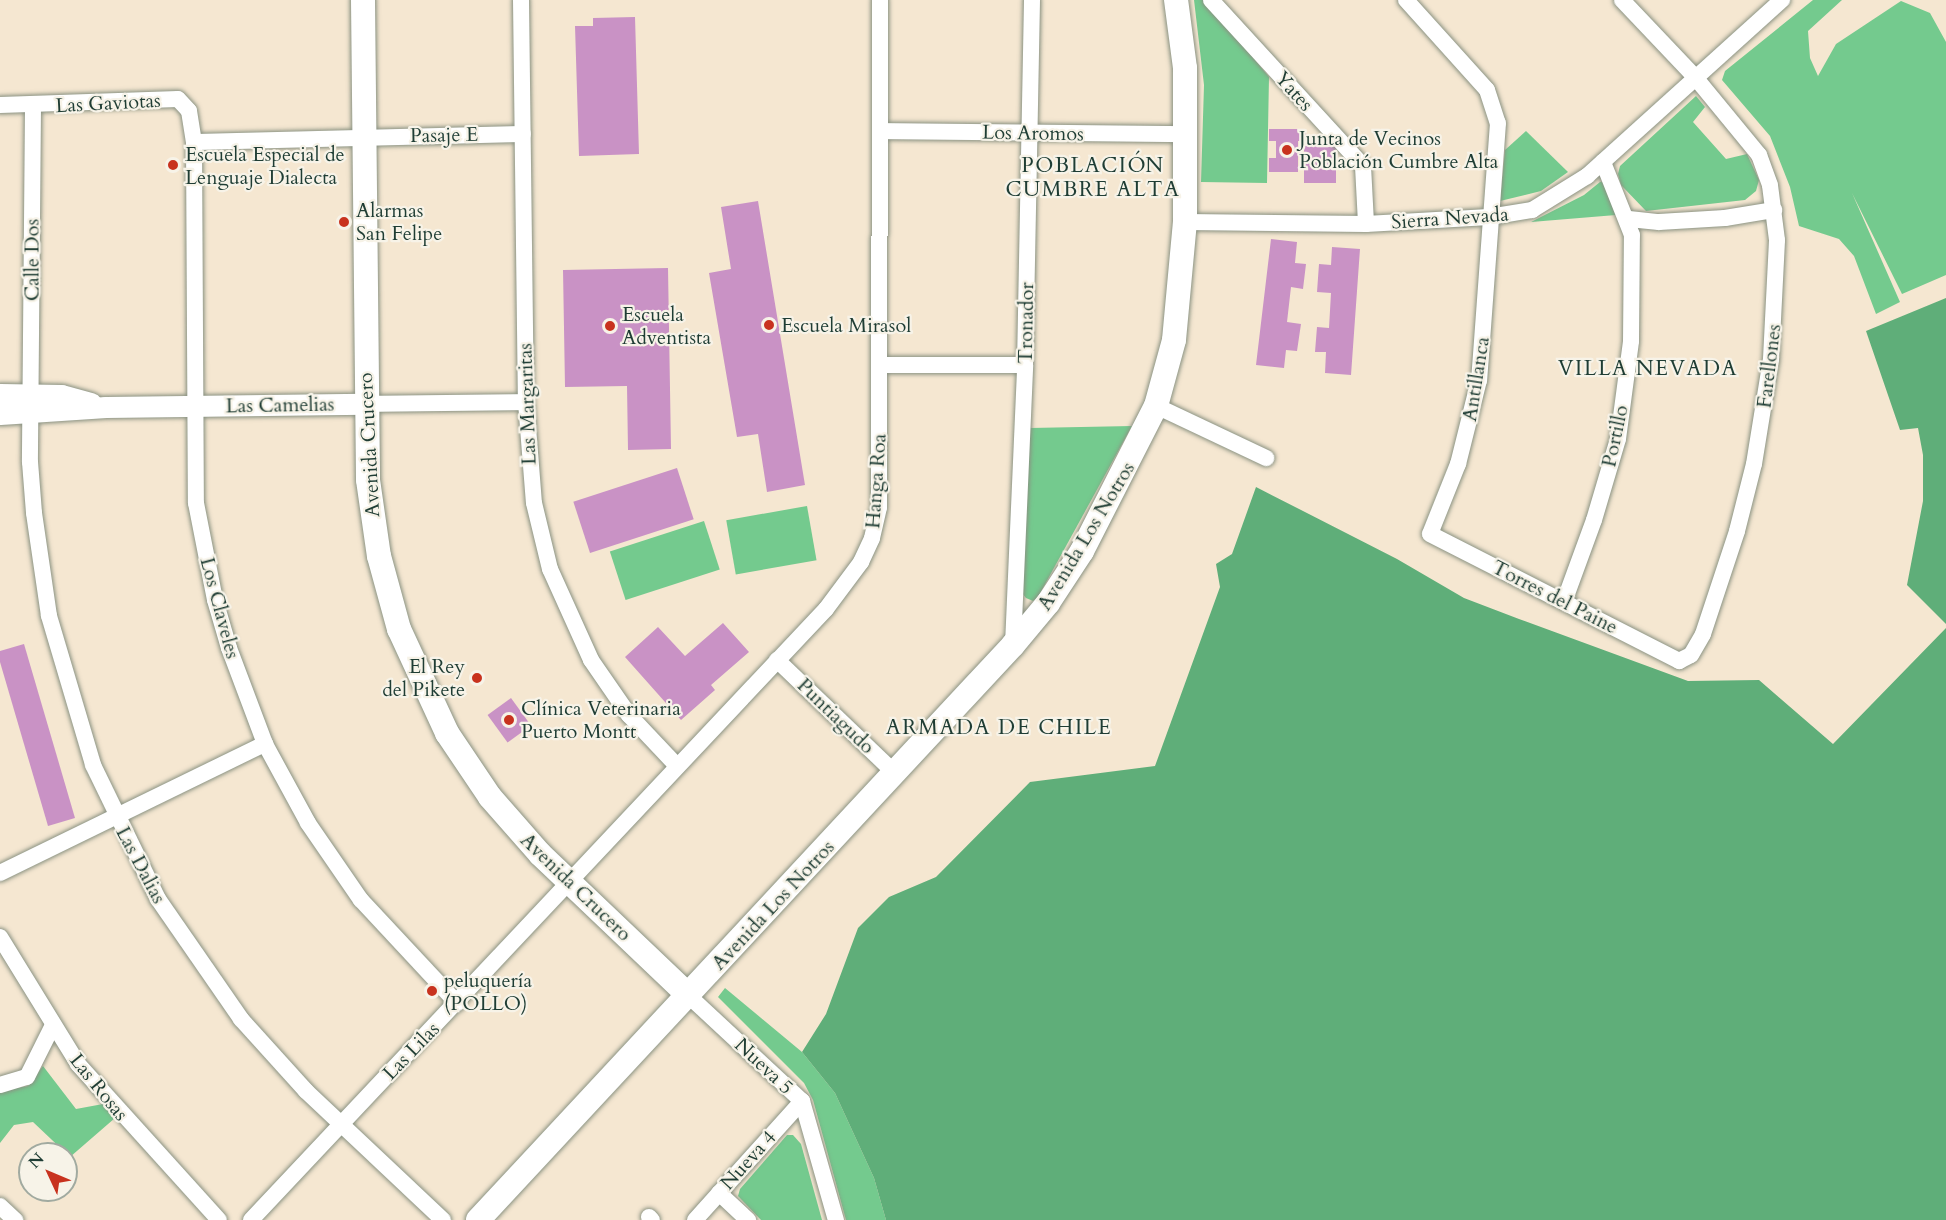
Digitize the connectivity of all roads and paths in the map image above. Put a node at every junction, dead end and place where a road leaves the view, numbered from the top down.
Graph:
1 (363, 0) edge
2 (521, 0) edge
3 (880, 0) edge
4 (1032, 0) edge
5 (1176, 0) edge
6 (1211, 0) edge
7 (1406, 0) edge
8 (1622, 0) edge
9 (1782, 0) edge
10 (1695, 77) junction
11 (0, 105) edge
12 (33, 107) junction
13 (882, 131) junction
14 (1030, 133) junction
15 (523, 134) junction
16 (1184, 134) junction
17 (365, 135) junction
18 (194, 142) junction
19 (1603, 162) junction
20 (1774, 210) junction
21 (1489, 217) junction
22 (1629, 219) junction
23 (1185, 222) junction
24 (1366, 224) junction
25 (880, 365) junction
26 (1025, 365) junction
27 (0, 394) edge
28 (526, 402) junction
29 (31, 404) junction
30 (365, 404) junction
31 (194, 406) junction
32 (1156, 406) junction
33 (0, 414) edge
34 (1266, 458) dead end
35 (1430, 534) joint
36 (1564, 602) junction
37 (1013, 645) junction
38 (777, 660) junction
39 (1679, 661) joint
40 (265, 744) junction
41 (677, 766) junction
42 (895, 773) junction
43 (116, 816) junction
44 (0, 873) edge
45 (568, 881) junction
46 (0, 936) edge
47 (689, 996) junction
48 (457, 1003) junction
49 (52, 1026) junction
50 (0, 1085) edge
51 (802, 1101) junction
52 (341, 1125) junction
53 (719, 1193) junction
54 (0, 1206) edge
55 (15, 1220) edge
56 (219, 1220) edge
57 (251, 1220) edge
58 (443, 1220) edge
59 (478, 1220) edge
60 (695, 1220) edge
61 (748, 1220) edge
62 (836, 1220) edge

1 - 17 main road, Avenida Crucero
2 - 15 street, Las Margaritas
3 - 13 street, Hanga Roa
4 - 14 street, Tronador
5 - 16 main road, Avenida Los Notros
6 - 24 street, Yates
7 - 21 street, Antillanca
8 - 10 street, Farellones
9 - 10 street, Sierra Nevada
10 - 19 street, Sierra Nevada
10 - 20 street, Farellones
11 - 12 street, Las Gaviotas
12 - 18 street, Las Gaviotas
12 - 29 street, Calle Dos
13 - 14 street, Los Aromos
13 - 25 street, Hanga Roa
14 - 16 street, Los Aromos
14 - 26 street, Tronador
15 - 17 street, Pasaje E
15 - 28 street, Las Margaritas
16 - 23 main road, Avenida Los Notros
17 - 18 street
17 - 30 main road, Avenida Crucero
18 - 31 street, Los Claveles
19 - 21 street, Sierra Nevada
19 - 22 street, Portillo
20 - 22 street
20 - 39 street, Farellones
21 - 24 street, Sierra Nevada
21 - 35 street, Antillanca
22 - 36 street, Portillo
23 - 24 street, Sierra Nevada
23 - 32 main road, Avenida Los Notros
25 - 26 street
25 - 38 street, Hanga Roa
26 - 37 street, Tronador
27 - 29 street, Las Camelias
28 - 30 street, Las Camelias
28 - 41 street, Las Margaritas
29 - 31 street, Las Camelias
29 - 33 street, Las Camelias
29 - 43 street, Las Dalias
30 - 31 street, Las Camelias
30 - 45 main road, Avenida Crucero
31 - 40 street, Los Claveles
32 - 34 street
32 - 37 main road, Avenida Los Notros
35 - 36 street, Torres del Paine
36 - 39 street, Torres del Paine
37 - 42 main road, Avenida Los Notros
38 - 41 street, Hanga Roa
38 - 42 street, Puntiagudo
40 - 43 street
40 - 48 street, Los Claveles
41 - 45 street, Hanga Roa
42 - 47 main road, Avenida Los Notros
43 - 44 street
43 - 52 street, Las Dalias
45 - 47 main road, Avenida Crucero
45 - 48 street, Las Lilas
46 - 49 street, Las Rosas
47 - 51 street, Nueva 5
47 - 59 main road, Avenida Los Notros
48 - 52 street, Las Lilas
49 - 50 street
49 - 56 street, Las Rosas
51 - 53 street, Nueva 4
51 - 62 street, Nueva 5
52 - 57 street, Las Lilas
52 - 58 street, Las Dalias
53 - 60 street, Nueva 4
53 - 61 street
54 - 55 street

